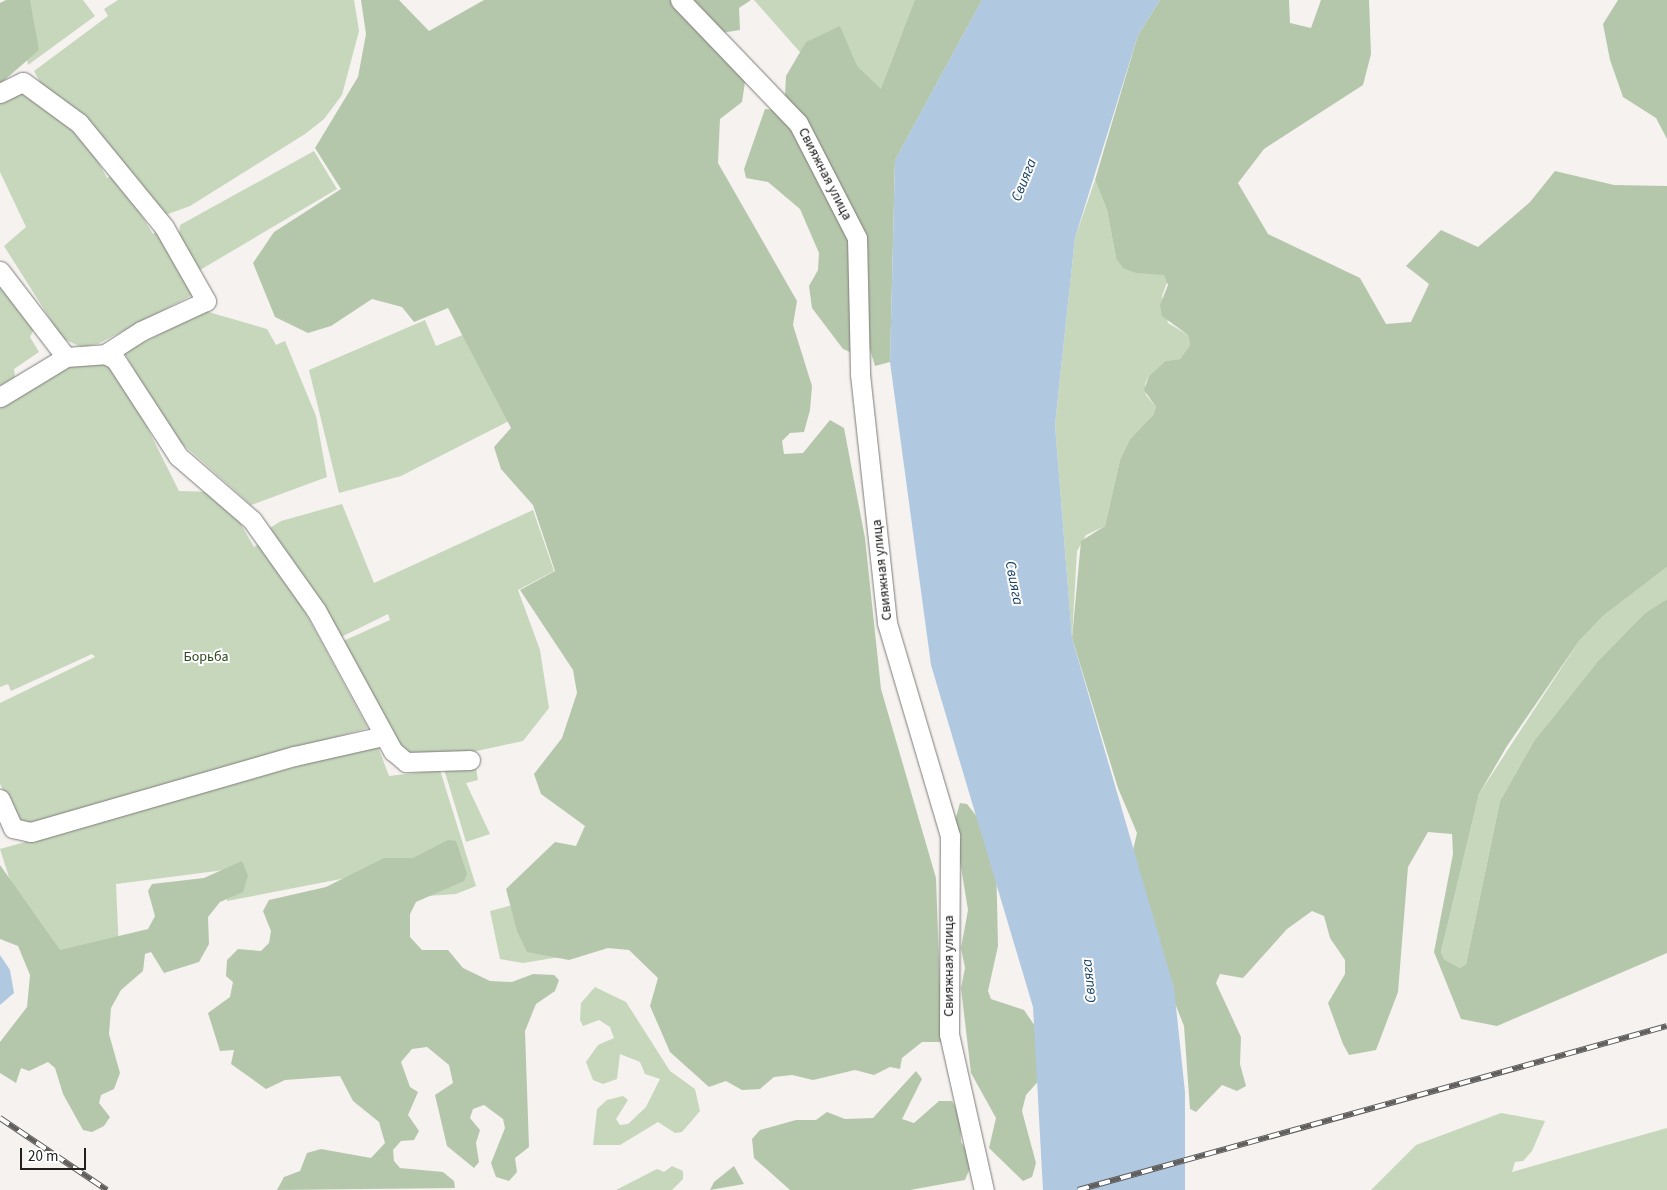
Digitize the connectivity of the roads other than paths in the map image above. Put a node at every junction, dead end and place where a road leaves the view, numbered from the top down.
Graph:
1 (680, 0) edge
2 (0, 93) edge
3 (0, 271) edge
4 (105, 354) junction
5 (66, 357) junction
6 (0, 397) edge
7 (383, 736) junction
8 (470, 760) dead end
9 (0, 799) edge
10 (984, 1190) edge

1 - 10 street, Свияжная улица
2 - 4 street
3 - 5 street
4 - 5 street
4 - 7 street
5 - 6 street
7 - 8 street
7 - 9 street

